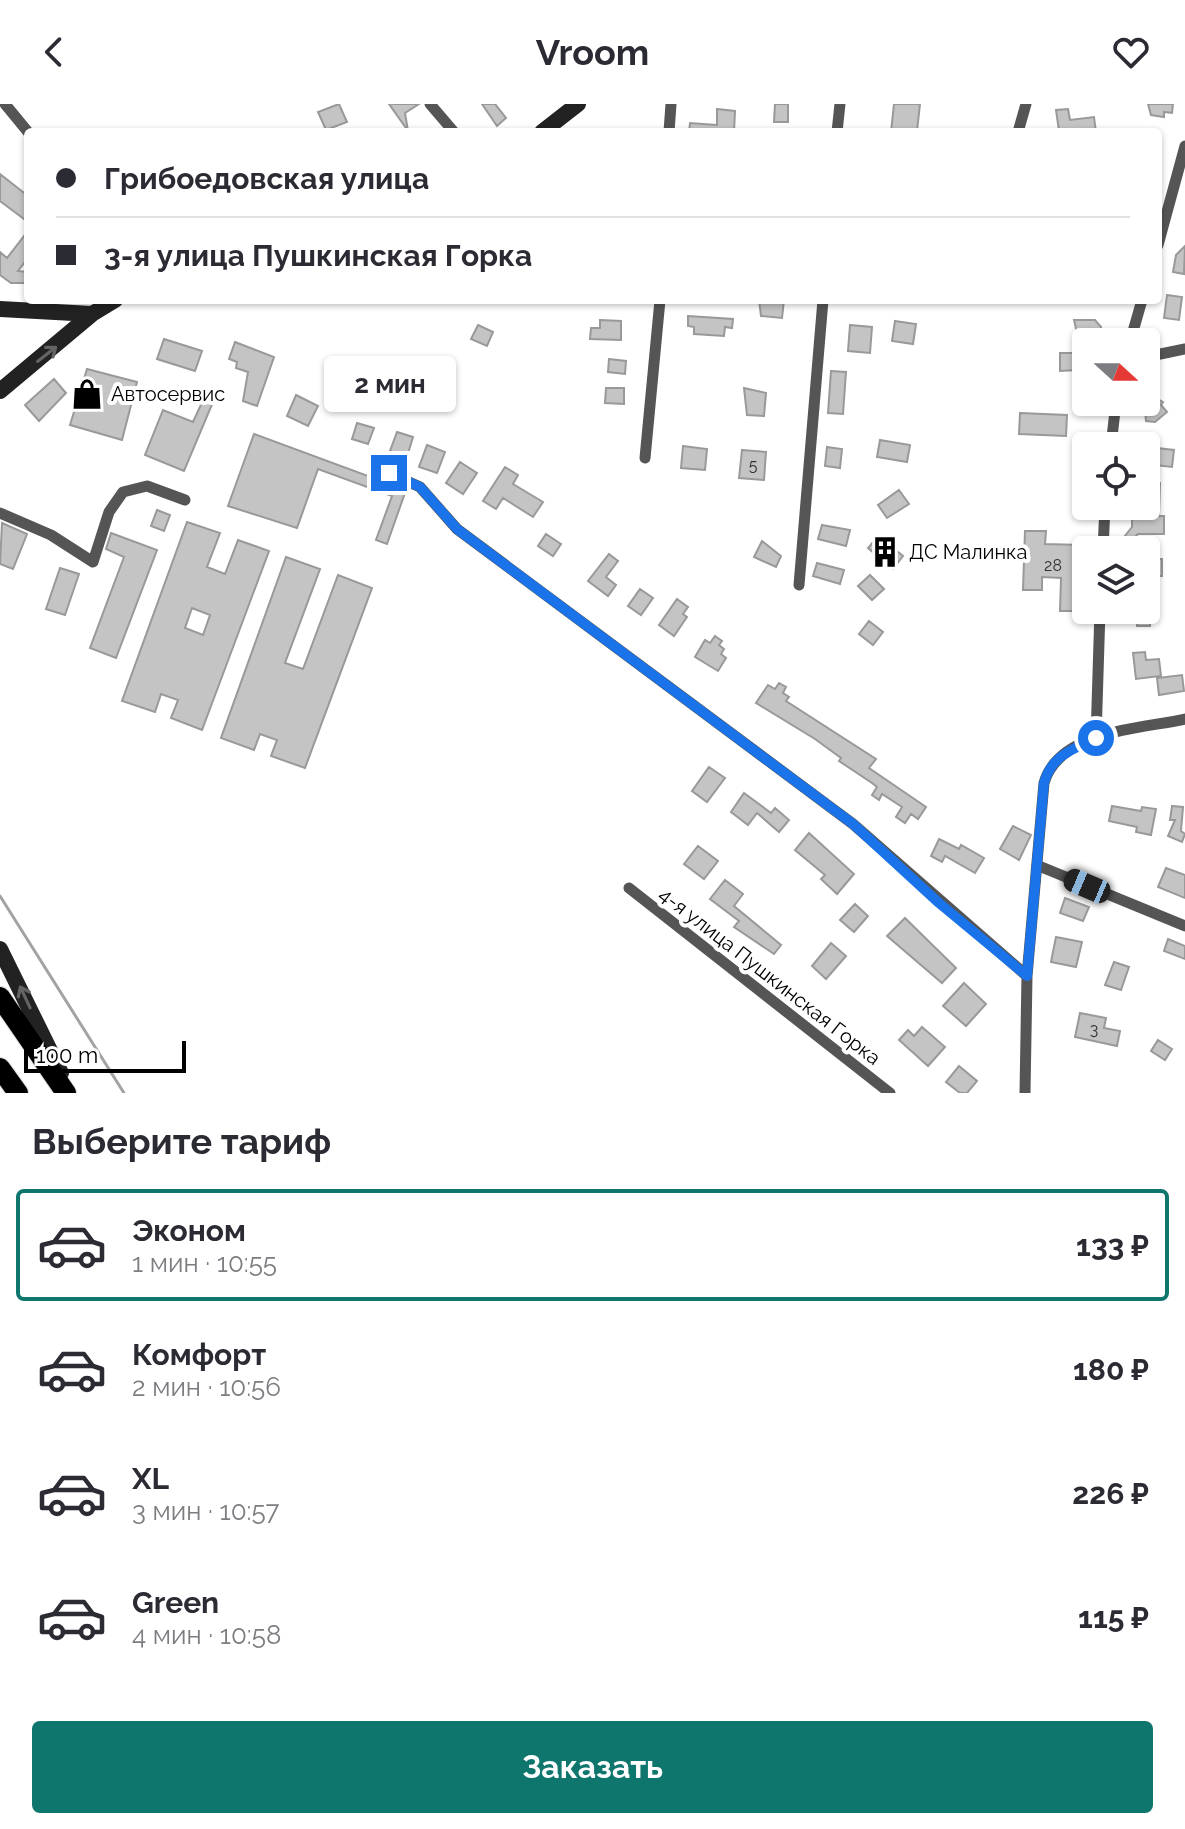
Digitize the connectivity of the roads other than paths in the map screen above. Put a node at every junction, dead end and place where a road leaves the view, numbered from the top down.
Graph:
1 (5, 104) edge
2 (430, 104) edge
3 (578, 104) edge
4 (671, 104) edge
5 (840, 104) edge
6 (1026, 104) edge
7 (25, 128) edge
8 (451, 128) edge
9 (547, 128) edge
10 (669, 128) edge
11 (837, 128) edge
12 (1019, 128) edge
13 (1185, 146) edge
14 (1162, 230) edge
15 (108, 304) edge
16 (660, 304) edge
17 (823, 304) edge
18 (1141, 304) edge
19 (0, 309) edge
20 (92, 314) junction
21 (1134, 328) edge
22 (1185, 349) edge
23 (1160, 354) edge
24 (0, 391) edge
25 (645, 458) dead end
26 (389, 473) dead end
27 (185, 500) dead end
28 (0, 513) edge
29 (799, 585) dead end
30 (1100, 624) edge
31 (1185, 719) edge
32 (1096, 738) junction
33 (1039, 866) junction
34 (629, 888) dead end
35 (1185, 926) edge
36 (0, 949) edge
37 (1027, 976) junction
38 (0, 997) edge
39 (0, 1068) edge
40 (0, 1082) edge
41 (5, 1093) edge
42 (18, 1093) edge
43 (68, 1093) edge
44 (890, 1093) edge
45 (1025, 1093) edge

1 - 7 street
2 - 8 street
3 - 9 street
4 - 10 street
5 - 11 street
6 - 12 street
13 - 14 street
15 - 20 street
16 - 25 street
17 - 29 street
18 - 21 street
19 - 20 street
24 -> 20 street
22 - 23 street
26 - 37 street
27 - 28 street
30 - 32 street
31 - 32 street
32 - 33 street
33 - 35 street
33 - 37 street
34 - 44 street, 4-я улица Пушкинская Горка
43 -> 36 street
37 - 45 street
38 - 43 highway
39 - 42 highway
40 - 41 street

